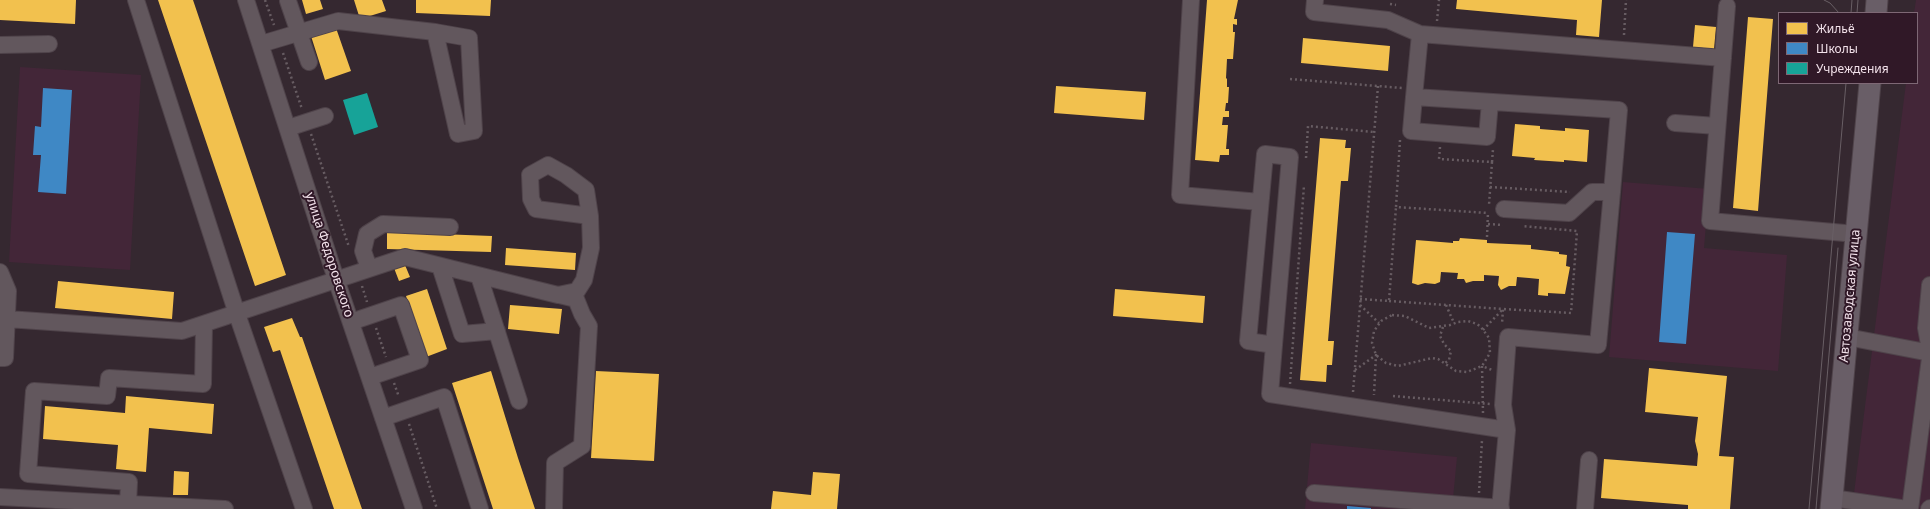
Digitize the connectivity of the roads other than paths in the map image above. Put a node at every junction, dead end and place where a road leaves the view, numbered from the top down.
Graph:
1 (136, 0) edge
2 (246, 0) edge
3 (1191, 0) edge
4 (1315, 0) edge
5 (1877, 0) edge
6 (288, 1) edge
7 (1728, 6) dead end
8 (1876, 12) edge
9 (435, 32) junction
10 (299, 33) junction
11 (1427, 34) junction
12 (49, 44) dead end
13 (261, 44) junction
14 (0, 45) edge
15 (1723, 58) junction
16 (309, 62) dead end
17 (1870, 84) edge
18 (1407, 94) junction
19 (1490, 102) junction
20 (325, 116) dead end
21 (1675, 123) dead end
22 (1718, 126) junction
23 (288, 128) junction
24 (1612, 192) junction
25 (1260, 202) junction
26 (1504, 209) dead end
27 (590, 216) dead end
28 (450, 226) dead end
29 (1856, 234) junction
30 (440, 266) junction
31 (369, 268) junction
32 (0, 272) edge
33 (479, 276) junction
34 (336, 279) junction
35 (1930, 285) edge
36 (558, 295) junction
37 (237, 314) junction
38 (7, 319) junction
39 (351, 322) junction
40 (204, 325) junction
41 (498, 331) junction
42 (1847, 337) junction
43 (1274, 345) junction
44 (1930, 352) edge
45 (0, 358) edge
46 (1930, 358) edge
47 (370, 377) junction
48 (519, 401) dead end
49 (383, 418) junction
50 (1507, 430) junction
51 (1589, 460) dead end
52 (1314, 493) dead end
53 (0, 497) edge
54 (1336, 502) edge
55 (128, 504) junction
56 (1832, 504) edge
57 (1500, 508) edge
58 (224, 509) edge
59 (304, 509) edge
60 (414, 509) edge
61 (480, 509) edge
62 (554, 509) edge
63 (1585, 509) edge
64 (1908, 509) edge

1 - 37 street
2 - 13 street, улица Федоровского
3 - 25 street
4 - 11 street
5 - 8 main road
6 - 10 street
7 - 15 street
9 - 9 street
9 - 10 street
10 - 13 street
10 - 16 street
11 - 15 street
11 - 18 street
12 - 14 street
13 - 23 street, улица Федоровского
15 - 22 street
17 - 29 main road, Автозаводская улица
18 - 19 street
18 - 19 street
19 - 24 street
20 - 23 street
21 - 22 street
22 - 29 street
23 - 34 street, улица Федоровского
24 - 26 street
24 - 50 street
25 - 43 street
25 - 43 street
27 - 36 street
28 - 31 street
29 - 42 main road, Автозаводская улица
30 - 31 street
30 - 33 street
30 - 41 street
31 - 34 street
32 - 38 street
33 - 36 street
33 - 41 street
34 - 37 street
34 - 39 street, улица Федоровского
35 - 44 street
36 - 62 street
37 - 40 street
37 - 59 street
38 - 40 street
38 - 45 street
39 - 47 street, улица Федоровского
39 - 47 street
40 - 55 street
41 - 48 street
42 - 44 street
42 - 56 main road, Автозаводская улица
43 - 50 street
46 - 64 street
47 - 49 street, улица Федоровского
49 - 60 street, улица Федоровского
49 - 61 street
50 - 57 street
51 - 63 street
52 - 54 street
53 - 55 street
54 - 57 street
55 - 58 street
56 - 64 street

